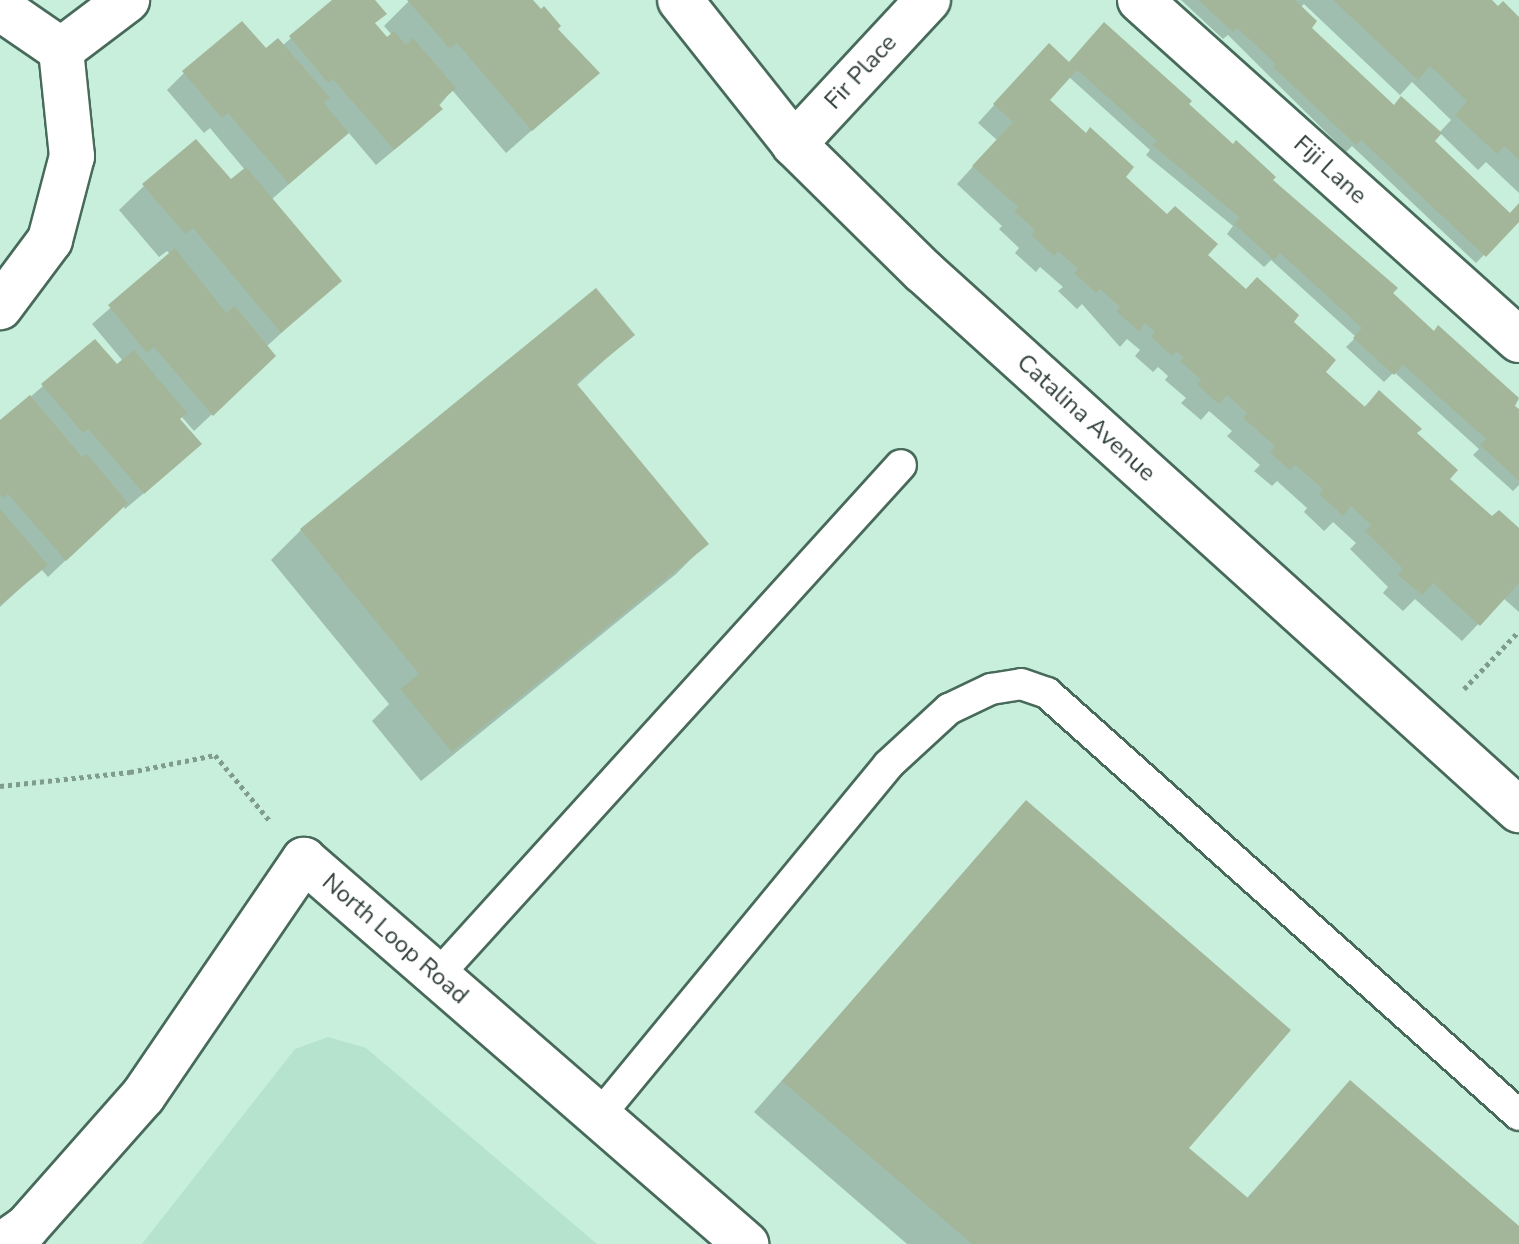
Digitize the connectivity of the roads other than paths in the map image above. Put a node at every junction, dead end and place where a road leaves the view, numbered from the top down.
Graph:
1 (127, 0) edge
2 (680, 0) edge
3 (928, 0) edge
4 (1140, 0) edge
5 (0, 8) edge
6 (61, 50) junction
7 (794, 144) junction
8 (0, 307) edge
9 (1519, 340) edge
10 (901, 465) dead end
11 (1519, 810) edge
12 (437, 976) junction
13 (1519, 1115) edge
14 (599, 1116) junction
15 (3, 1244) edge
16 (746, 1244) edge

1 - 6 street
2 - 7 street, Catalina Avenue
3 - 7 street, Fir Place
4 - 9 street, Fiji Lane
5 - 6 street
6 - 8 street
7 - 11 street, Catalina Avenue
10 - 12 lane
12 - 14 street, North Loop Road
12 - 15 street, North Loop Road
13 - 14 lane
14 - 16 street, North Loop Road

